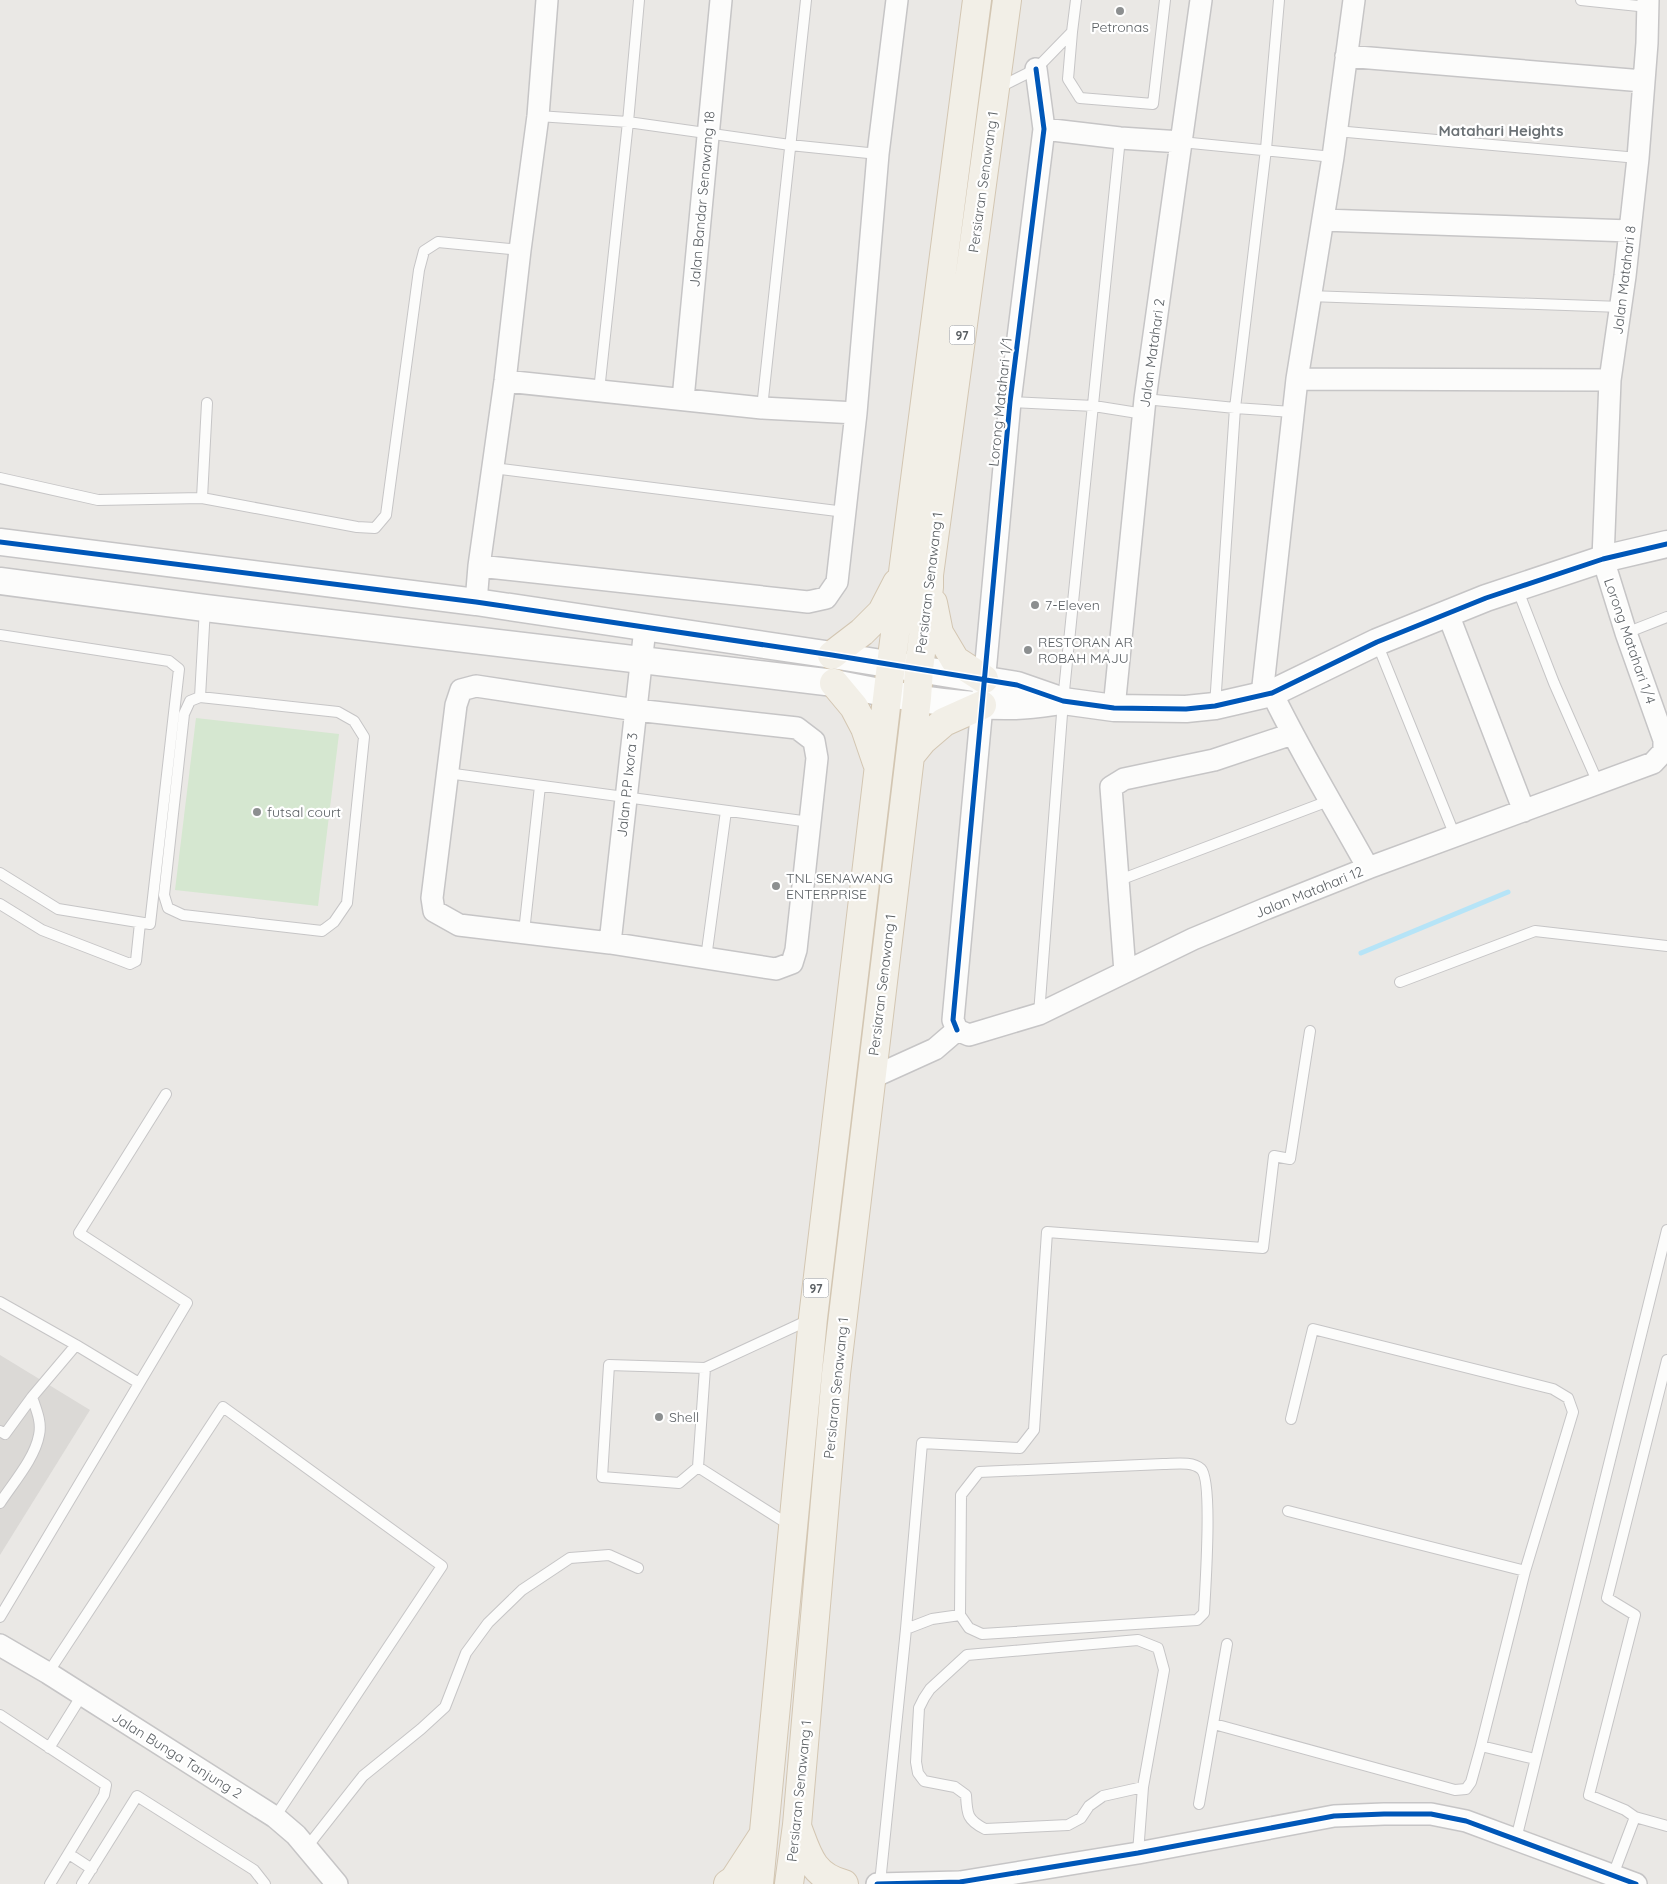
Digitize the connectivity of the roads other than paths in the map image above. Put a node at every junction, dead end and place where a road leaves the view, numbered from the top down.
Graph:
1 (547, 0) edge
2 (640, 0) edge
3 (721, 0) edge
4 (806, 0) edge
5 (897, 0) edge
6 (977, 0) edge
7 (1007, 0) edge
8 (1076, 0) edge
9 (1165, 0) edge
10 (1201, 0) edge
11 (1279, 0) edge
12 (1354, 0) edge
13 (1581, 0) edge
14 (1648, 4) edge
15 (1072, 32) junction
16 (1346, 56) junction
17 (1036, 69) junction
18 (1643, 82) junction
19 (995, 90) junction
20 (538, 116) junction
21 (628, 122) junction
22 (1044, 129) junction
23 (1336, 131) junction
24 (708, 133) junction
25 (1120, 138) junction
26 (1182, 142) junction
27 (790, 145) junction
28 (1266, 149) junction
29 (878, 154) junction
30 (1332, 157) junction
31 (1638, 158) junction
32 (1323, 220) junction
33 (1630, 231) junction
34 (520, 250) junction
35 (1309, 296) junction
36 (1621, 308) junction
37 (1297, 379) junction
38 (1610, 380) junction
39 (505, 381) junction
40 (599, 391) junction
41 (683, 399) junction
42 (1010, 402) junction
43 (207, 403) dead end
44 (1094, 406) junction
45 (1145, 407) junction
46 (762, 408) junction
47 (1235, 408) junction
48 (1293, 412) junction
49 (856, 413) junction
50 (493, 468) junction
51 (0, 478) edge
52 (202, 498) junction
53 (845, 512) junction
54 (0, 542) edge
55 (1667, 544) edge
56 (1603, 559) junction
57 (479, 566) junction
58 (902, 575) junction
59 (0, 581) edge
60 (929, 587) junction
61 (1517, 588) junction
62 (476, 602) junction
63 (205, 608) junction
64 (1448, 614) junction
65 (1667, 617) edge
66 (645, 628) junction
67 (1626, 633) junction
68 (0, 635) edge
69 (1376, 642) junction
70 (832, 655) junction
71 (642, 659) junction
72 (891, 665) junction
73 (919, 670) junction
74 (984, 679) junction
75 (834, 683) junction
76 (888, 694) junction
77 (1267, 694) junction
78 (200, 697) junction
79 (917, 698) junction
80 (1063, 701) junction
81 (982, 705) junction
82 (1215, 706) junction
83 (1114, 708) junction
84 (636, 710) junction
85 (1292, 734) junction
86 (1664, 751) joint
87 (910, 756) junction
88 (879, 769) junction
89 (447, 773) junction
90 (1598, 783) junction
91 (540, 786) junction
92 (626, 797) junction
93 (1331, 800) junction
94 (726, 811) junction
95 (1524, 811) junction
96 (810, 822) junction
97 (1456, 836) junction
98 (1368, 868) junction
99 (0, 873) edge
100 (1118, 881) junction
101 (0, 904) edge
102 (140, 923) junction
103 (524, 932) junction
104 (610, 942) junction
105 (1667, 946) edge
106 (706, 958) junction
107 (1125, 972) junction
108 (1400, 982) dead end
109 (1039, 1014) junction
110 (957, 1030) junction
111 (1310, 1031) dead end
112 (872, 1078) junction
113 (166, 1094) dead end
114 (1667, 1230) edge
115 (0, 1302) edge
116 (813, 1318) junction
117 (76, 1345) junction
118 (1667, 1360) edge
119 (706, 1368) junction
120 (139, 1384) junction
121 (32, 1396) junction
122 (1290, 1419) dead end
123 (0, 1431) edge
124 (698, 1467) junction
125 (0, 1503) edge
126 (1288, 1511) dead end
127 (792, 1526) junction
128 (638, 1568) dead end
129 (1525, 1571) junction
130 (960, 1615) junction
131 (0, 1617) edge
132 (906, 1629) junction
133 (1227, 1644) dead end
134 (0, 1645) edge
135 (48, 1673) junction
136 (82, 1696) junction
137 (0, 1715) edge
138 (1214, 1724) junction
139 (1481, 1746) junction
140 (49, 1748) junction
141 (1535, 1759) junction
142 (1144, 1787) junction
143 (1199, 1804) dead end
144 (1635, 1816) junction
145 (275, 1817) junction
146 (797, 1825) junction
147 (1667, 1826) edge
148 (764, 1834) junction
149 (1516, 1839) junction
150 (307, 1847) junction
151 (1138, 1853) junction
152 (69, 1854) junction
153 (92, 1868) junction
154 (1613, 1876) junction
155 (50, 1884) edge
156 (82, 1884) edge
157 (265, 1884) edge
158 (337, 1884) edge
159 (728, 1884) edge
160 (759, 1884) edge
161 (789, 1884) edge
162 (844, 1884) edge
163 (879, 1884) edge
164 (1636, 1884) edge

1 - 20 street
2 - 21 lane
3 - 24 street, Jalan Bandar Senawang 18
4 - 27 lane
5 - 29 street
6 - 58 main road, Persiaran Senawang 1 / 97
7 - 19 main road, Persiaran Senawang 1 / 97
8 - 15 lane
9 - 15 lane
10 - 26 street, Jalan Matahari 2
11 - 28 lane
12 - 16 street
13 - 14 lane
14 - 18 street, Jalan Matahari 8
15 - 17 lane
16 - 18 street
16 - 23 street
17 - 19 lane
17 - 22 street, Lorong Matahari 1/1
18 - 31 street, Jalan Matahari 8
19 - 60 main road, Persiaran Senawang 1 / 97
20 - 21 lane
20 - 34 street
21 - 24 lane
21 - 40 lane
22 - 25 street
22 - 42 street, Lorong Matahari 1/1
23 - 30 street
23 - 31 lane
24 - 27 lane
24 - 41 street, Jalan Bandar Senawang 18
25 - 26 street
25 - 44 lane
26 - 28 lane
26 - 45 street, Jalan Matahari 2
27 - 29 lane
27 - 46 lane
28 - 30 lane
28 - 47 lane
29 - 49 street
30 - 32 street
31 - 33 street, Jalan Matahari 8
32 - 33 street
32 - 35 street
33 - 36 street, Jalan Matahari 8
34 - 39 street
34 - 52 lane
35 - 36 lane
35 - 37 street
36 - 38 street, Jalan Matahari 8
37 - 38 street
37 - 48 street
38 - 56 street, Jalan Matahari 8
39 - 40 street
39 - 50 street
40 - 41 street
41 - 46 street
42 - 44 lane
42 - 74 street, Lorong Matahari 1/1
43 - 52 lane
44 - 45 lane
44 - 80 lane
45 - 47 lane
45 - 83 street, Jalan Matahari 2
46 - 49 street
47 - 48 lane
47 - 82 lane
48 - 77 street
49 - 53 street
50 - 53 lane
50 - 57 street
51 - 52 lane
53 - 57 street
54 - 62 street
55 - 56 street
56 - 61 street
56 - 67 street, Lorong Matahari 1/4
57 - 62 street
58 - 70 main road
58 - 72 main road, Persiaran Senawang 1 / 97
59 - 63 street
60 - 73 main road, Persiaran Senawang 1 / 97
60 - 74 main road
61 - 64 street
61 - 90 lane
62 - 66 street
63 - 71 street
63 - 78 lane
64 - 69 street
64 - 95 street
65 - 67 lane
66 - 70 street
66 - 71 street, Jalan P.P Ixora 3
67 - 86 street, Lorong Matahari 1/4
68 - 102 lane
69 - 77 street
69 - 97 lane
70 - 72 street
71 - 75 street
71 - 84 street, Jalan P.P Ixora 3
72 - 73 street
72 - 76 main road, Persiaran Senawang 1 / 97
73 - 74 street
73 - 79 main road, Persiaran Senawang 1 / 97
74 - 80 street
74 - 81 street, Lorong Matahari 1/1
75 - 76 street
75 - 88 main road
76 - 79 street
76 - 88 main road, Persiaran Senawang 1 / 97
77 - 82 street
77 - 85 street
78 - 78 lane
79 - 81 street
79 - 87 main road, Persiaran Senawang 1 / 97
80 - 81 street
80 - 83 street
80 - 109 lane
81 - 87 main road
81 - 110 street, Lorong Matahari 1/1
82 - 83 street
84 - 89 street
84 - 92 street, Jalan P.P Ixora 3
84 - 96 street
85 - 93 street
85 - 100 street
86 - 90 street, Jalan Matahari 12
87 - 112 main road, Persiaran Senawang 1 / 97
88 - 116 main road, Persiaran Senawang 1 / 97
89 - 91 lane
89 - 103 street
90 - 95 street, Jalan Matahari 12
91 - 92 lane
91 - 103 lane
92 - 94 lane
92 - 104 street, Jalan P.P Ixora 3
93 - 98 street
93 - 100 lane
94 - 96 lane
94 - 106 lane
95 - 97 street, Jalan Matahari 12
96 - 106 street
97 - 98 street, Jalan Matahari 12
98 - 107 street, Jalan Matahari 12
99 - 102 lane
100 - 107 street
101 - 102 lane
103 - 104 street
104 - 106 street
105 - 108 lane
107 - 109 street, Jalan Matahari 12
109 - 110 street, Jalan Matahari 12
110 - 112 street
111 - 132 lane
112 - 146 main road, Persiaran Senawang 1 / 97
113 - 120 lane
114 - 141 lane
115 - 117 lane
116 - 119 lane
116 - 127 main road, Persiaran Senawang 1 / 97
117 - 120 lane
117 - 121 lane
118 - 144 lane
119 - 124 lane
119 - 124 lane
120 - 131 lane
121 - 123 lane
121 - 125 lane
122 - 129 lane
124 - 127 lane
126 - 129 lane
127 - 148 main road, Persiaran Senawang 1 / 97
128 - 150 lane
129 - 139 lane
130 - 130 lane
130 - 132 lane
132 - 163 lane
133 - 138 lane
134 - 135 street, Jalan Bunga Tanjung 2
135 - 136 street, Jalan Bunga Tanjung 2
135 - 145 lane
136 - 140 lane
136 - 145 street, Jalan Bunga Tanjung 2
137 - 140 lane
138 - 139 lane
138 - 143 lane
139 - 141 lane
140 - 152 lane
141 - 149 lane
142 - 142 lane
142 - 151 lane
144 - 147 lane
144 - 154 lane
145 - 150 street, Jalan Bunga Tanjung 2
146 - 161 main road, Persiaran Senawang 1 / 97
146 - 162 main road
148 - 159 main road
148 - 160 main road, Persiaran Senawang 1 / 97
149 - 151 street
149 - 154 street
150 - 158 street, Jalan Bunga Tanjung 2
151 - 163 street
152 - 153 lane
152 - 155 lane
153 - 156 lane
153 - 157 lane
154 - 164 street

